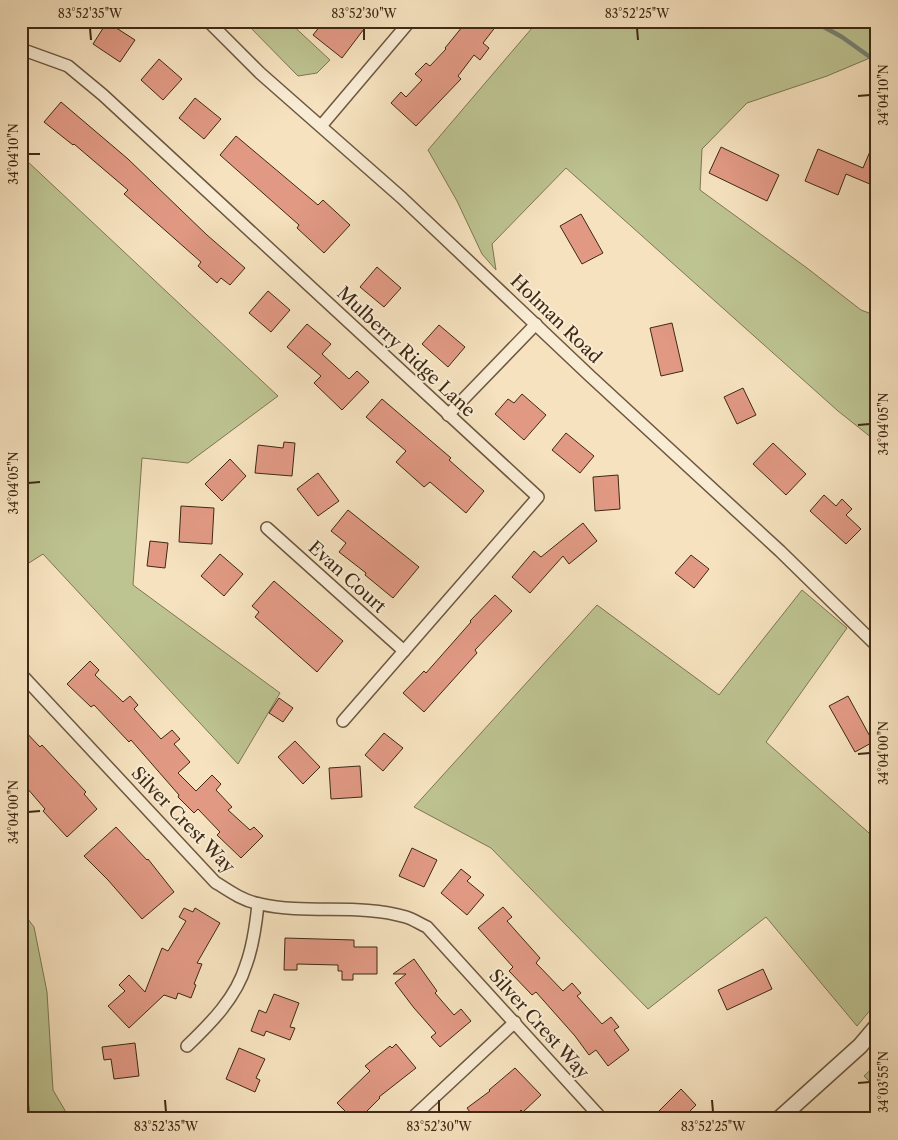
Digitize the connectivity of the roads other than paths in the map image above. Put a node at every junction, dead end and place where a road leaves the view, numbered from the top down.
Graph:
1 (208, 21) edge
2 (410, 21) edge
3 (21, 49) edge
4 (321, 126) junction
5 (536, 324) junction
6 (448, 415) junction
7 (267, 528) dead end
8 (877, 646) edge
9 (404, 651) junction
10 (21, 674) edge
11 (343, 721) dead end
12 (258, 904) junction
13 (515, 1022) junction
14 (877, 1026) edge
15 (187, 1046) dead end
16 (412, 1119) edge
17 (602, 1119) edge
18 (779, 1119) edge

1 - 4 street, Holman Road
2 - 4 street
3 - 6 street, Mulberry Ridge Lane
4 - 5 street, Holman Road
5 - 6 street
5 - 8 street, Holman Road
6 - 9 street, Mulberry Ridge Lane
7 - 9 street, Evan Court
9 - 11 street, Mulberry Ridge Lane
10 - 12 street, Silver Crest Way
12 - 13 street, Silver Crest Way
12 - 15 street
13 - 16 street
13 - 17 street, Silver Crest Way
14 - 18 street

